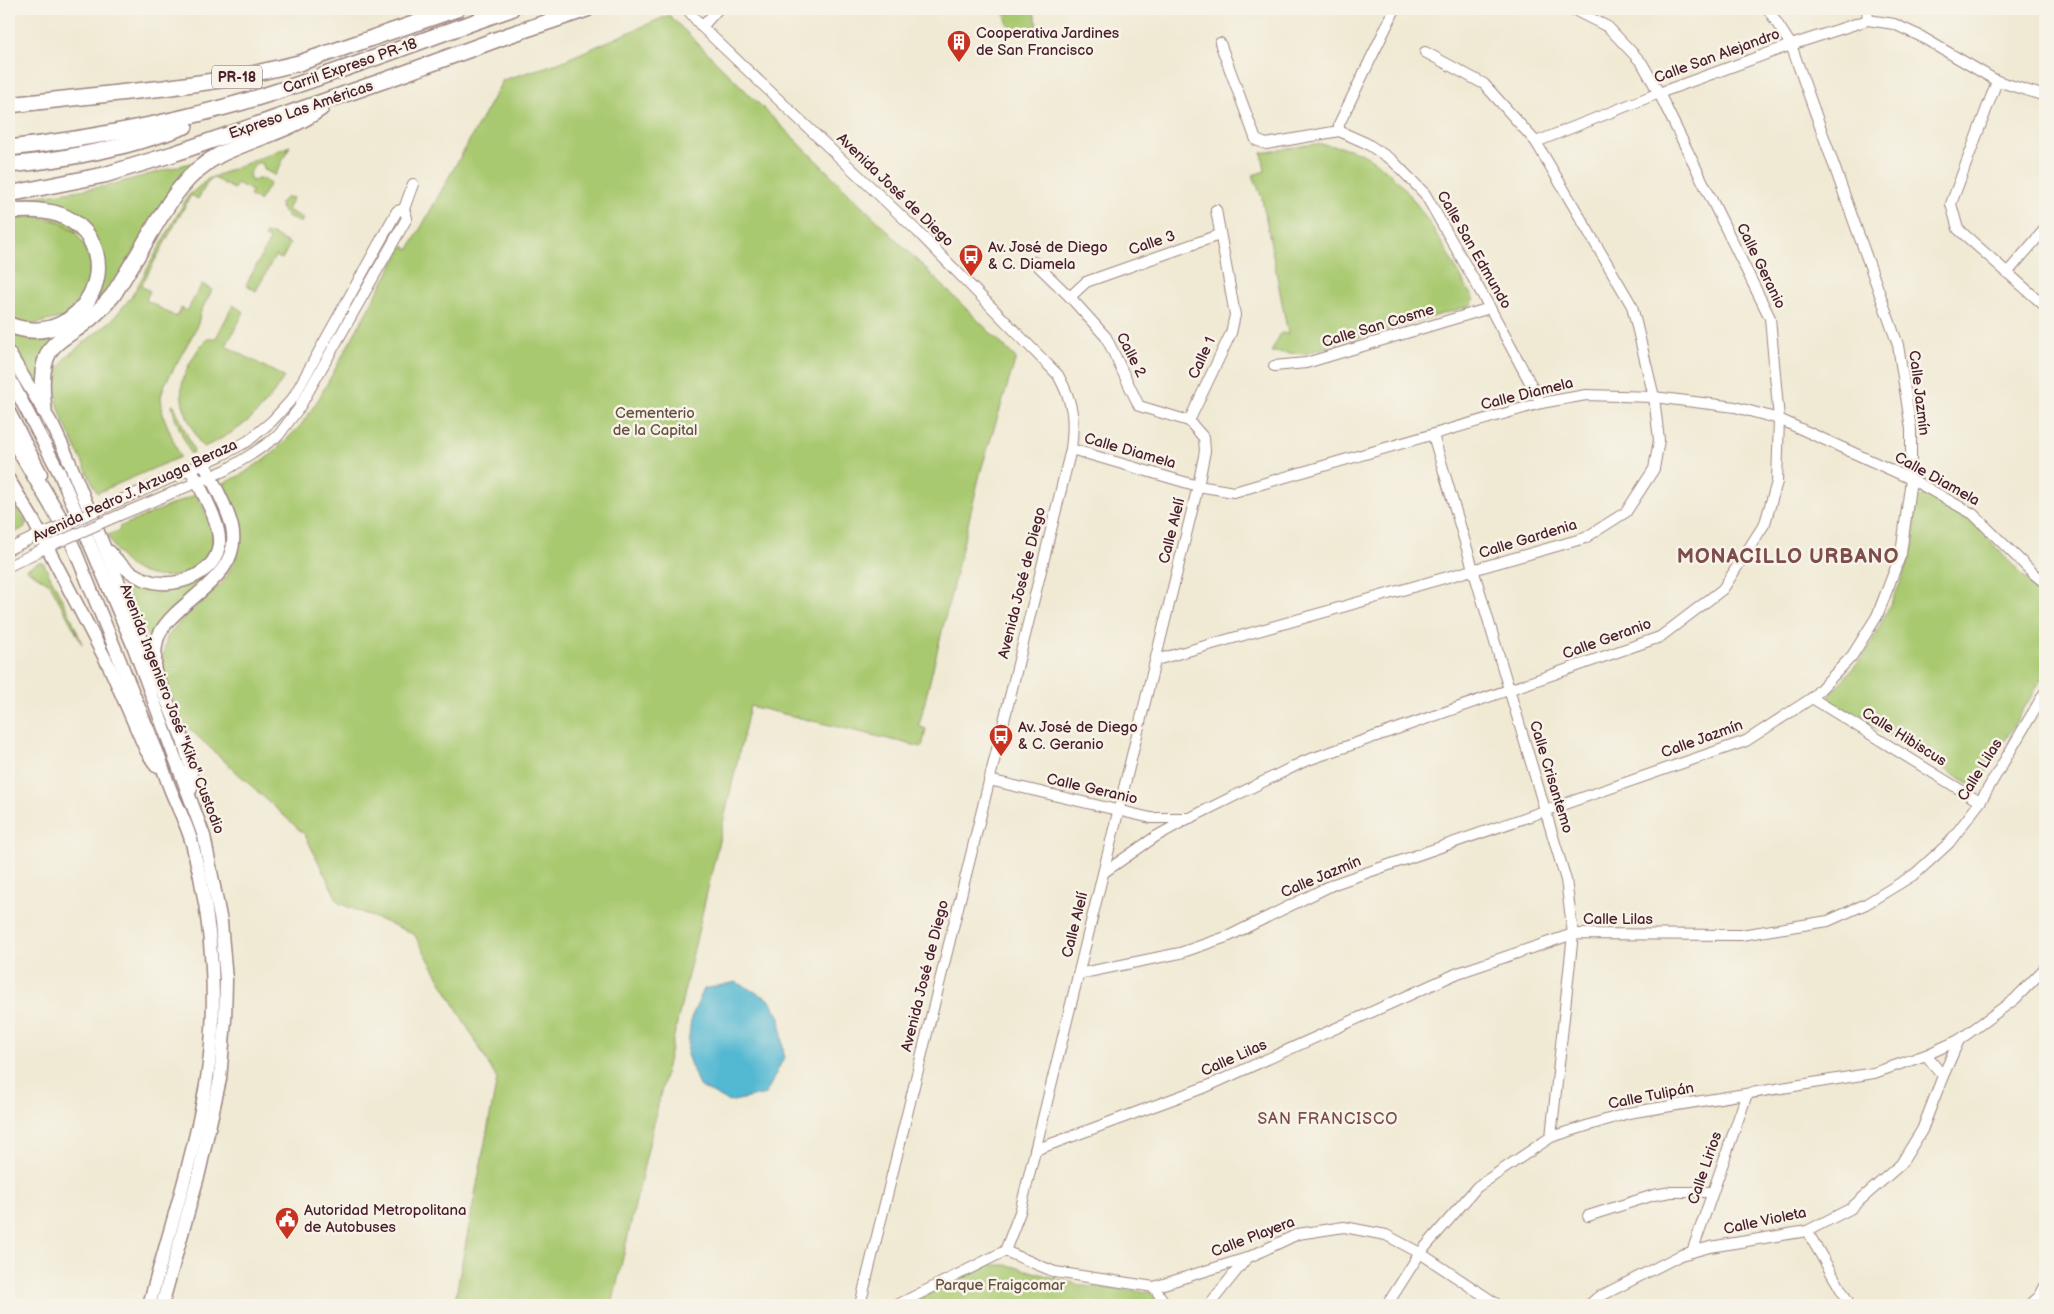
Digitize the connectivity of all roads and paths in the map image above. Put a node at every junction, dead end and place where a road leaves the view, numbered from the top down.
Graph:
1 (457, 9) edge
2 (511, 9) edge
3 (587, 9) edge
4 (687, 9) edge
5 (718, 9) edge
6 (1395, 9) edge
7 (1572, 9) edge
8 (1768, 9) edge
9 (1867, 9) edge
10 (1868, 20) junction
11 (702, 26) junction
12 (1220, 43) dead end
13 (1790, 46) junction
14 (1425, 52) dead end
15 (1997, 81) junction
16 (1659, 93) junction
17 (2045, 96) edge
18 (334, 98) junction
19 (240, 102) junction
20 (9, 104) edge
21 (1338, 131) junction
22 (1536, 142) junction
23 (9, 148) edge
24 (9, 165) edge
25 (413, 184) dead end
26 (9, 194) edge
27 (404, 209) junction
28 (1216, 210) dead end
29 (9, 211) edge
30 (2045, 229) edge
31 (1220, 235) junction
32 (1034, 262) dead end
33 (2007, 273) junction
34 (1070, 297) junction
35 (2045, 306) edge
36 (1490, 308) junction
37 (9, 325) edge
38 (9, 353) edge
39 (1274, 366) dead end
40 (9, 377) edge
41 (1654, 397) junction
42 (1541, 404) junction
43 (44, 410) junction
44 (9, 412) edge
45 (1779, 420) junction
46 (1189, 421) junction
47 (9, 432) edge
48 (1434, 435) junction
49 (1071, 449) junction
50 (204, 463) junction
51 (191, 469) junction
52 (210, 476) junction
53 (9, 480) edge
54 (1911, 480) junction
55 (197, 482) junction
56 (1198, 486) junction
57 (67, 531) junction
58 (45, 533) junction
59 (98, 533) junction
60 (51, 546) junction
61 (9, 549) edge
62 (9, 566) edge
63 (1475, 570) junction
64 (2045, 583) edge
65 (1156, 660) junction
66 (155, 672) junction
67 (1509, 690) junction
68 (2045, 692) edge
69 (1812, 698) junction
70 (988, 780) junction
71 (173, 797) junction
72 (191, 798) junction
73 (1980, 802) junction
74 (1546, 810) junction
75 (1118, 811) junction
76 (1190, 818) junction
77 (1103, 873) junction
78 (1573, 934) junction
79 (2045, 968) edge
80 (1078, 974) junction
81 (1959, 1040) junction
82 (1926, 1056) junction
83 (1943, 1076) junction
84 (1747, 1094) junction
85 (1550, 1137) junction
86 (1035, 1150) junction
87 (1712, 1192) junction
88 (1588, 1216) dead end
89 (1807, 1231) junction
90 (1006, 1251) junction
91 (1692, 1252) junction
92 (1420, 1254) junction
93 (1247, 1258) junction
94 (2045, 1286) edge
95 (1154, 1288) junction
96 (149, 1305) edge
97 (162, 1305) edge
98 (860, 1305) edge
99 (897, 1305) edge
100 (1166, 1305) edge
101 (1209, 1305) edge
102 (1386, 1305) edge
103 (1498, 1305) edge
104 (1589, 1305) edge
105 (1850, 1305) edge
106 (2030, 1305) edge

1 - 20 highway, PR-18
2 - 19 highway, Carril Expreso PR-18
3 - 18 highway, Expreso Las Américas
4 - 11 street, Avenida José de Diego
5 - 11 street
6 - 21 street
7 - 16 street, Calle Geranio
8 - 13 street, Calle Jazmín
9 - 10 street
10 - 13 street, Calle San Alejandro
10 - 15 street, Calle San Alejandro
11 - 49 street, Avenida José de Diego
12 - 21 street
13 - 16 street, Calle San Alejandro
13 - 54 street, Calle Jazmín
14 - 22 street, Calle Gardenia
15 - 17 street, Calle San Alejandro
15 - 33 street
16 - 22 street, Calle San Alejandro
16 - 45 street, Calle Geranio
18 - 26 highway, Expreso Las Américas
18 - 43 highway
19 - 23 highway, Carril Expreso PR-18
19 - 24 highway
21 - 36 street, Calle San Edmundo
22 - 41 street, Calle Gardenia
25 - 27 street, Avenida Pedro J. Arzuaga Beraza
27 - 50 street, Avenida Pedro J. Arzuaga Beraza
27 - 52 street, Avenida Pedro J. Arzuaga Beraza
28 - 31 street, Calle 1
29 - 37 highway
30 - 33 street
31 - 34 street, Calle 3
31 - 46 street, Calle 1
32 - 34 street, Calle 2
33 - 35 street
34 - 46 street, Calle 2
36 - 39 street, Calle San Cosme
36 - 42 street, Calle San Edmundo
38 - 43 main road
40 - 72 main road, Avenida Ingeniero José "Kiko" Custodio
41 - 42 street, Calle Diamela
41 - 45 street, Calle Diamela
41 - 63 street, Calle Gardenia
42 - 48 street, Calle Diamela
43 - 59 main road
44 - 57 main road, Avenida Ingeniero José "Kiko" Custodio
45 - 54 street, Calle Diamela
45 - 67 street, Calle Geranio
46 - 56 street
47 - 57 highway
48 - 56 street, Calle Diamela
48 - 63 street, Calle Crisantemo
49 - 56 street, Calle Diamela
49 - 70 street, Avenida José de Diego
50 - 51 street, Avenida Pedro J. Arzuaga Beraza
50 - 52 main road
51 - 55 main road
51 - 58 street, Avenida Pedro J. Arzuaga Beraza, bridge
52 - 55 street, Avenida Pedro J. Arzuaga Beraza
52 - 66 main road
53 - 58 main road
54 - 64 street, Calle Diamela
54 - 69 street, Calle Jazmín
55 - 59 main road
55 - 60 street, Avenida Pedro J. Arzuaga Beraza, bridge
56 - 65 street, Calle Alelí
57 - 71 main road, Avenida Ingeniero José "Kiko" Custodio
58 - 60 main road
58 - 61 street, Avenida Pedro J. Arzuaga Beraza
59 - 66 main road
60 - 62 street, Avenida Pedro J. Arzuaga Beraza
60 - 71 main road
63 - 65 street, Calle Gardenia
63 - 67 street, Calle Crisantemo
65 - 75 street, Calle Alelí
66 - 72 main road
67 - 74 street, Calle Crisantemo
67 - 76 street, Calle Geranio
68 - 73 street, Calle Lilas
69 - 73 street, Calle Hibiscus
69 - 74 street, Calle Jazmín
70 - 75 street, Calle Geranio
70 - 98 street, Avenida José de Diego
71 - 96 main road, Avenida Ingeniero José "Kiko" Custodio
72 - 97 main road, Avenida Ingeniero José "Kiko" Custodio
73 - 78 street, Calle Lilas
74 - 78 street, Calle Crisantemo
74 - 80 street, Calle Jazmín
75 - 76 street, Calle Geranio
75 - 77 street, Calle Alelí
76 - 77 street, Calle Geranio
77 - 80 street, Calle Alelí
78 - 85 street, Calle Crisantemo
78 - 86 street, Calle Lilas
79 - 81 street, Calle Violeta
80 - 86 street, Calle Alelí
81 - 82 street, Calle Tulipán
81 - 83 street, Calle Violeta
82 - 83 street
82 - 84 street, Calle Tulipán
83 - 89 street, Calle Violeta
84 - 85 street, Calle Tulipán
84 - 87 street, Calle Lirios
85 - 92 street, Calle Tulipán
86 - 90 street, Calle Alelí
87 - 88 street
87 - 91 street, Calle Lirios
89 - 91 street, Calle Violeta
89 - 105 street
90 - 95 street, Calle Playera
90 - 99 street
91 - 104 street, Calle Violeta
92 - 93 street, Calle Playera
92 - 102 street, Calle Tulipán
92 - 103 street, Calle Playera
93 - 95 street, Calle Playera
93 - 101 street
94 - 106 street
95 - 100 street

